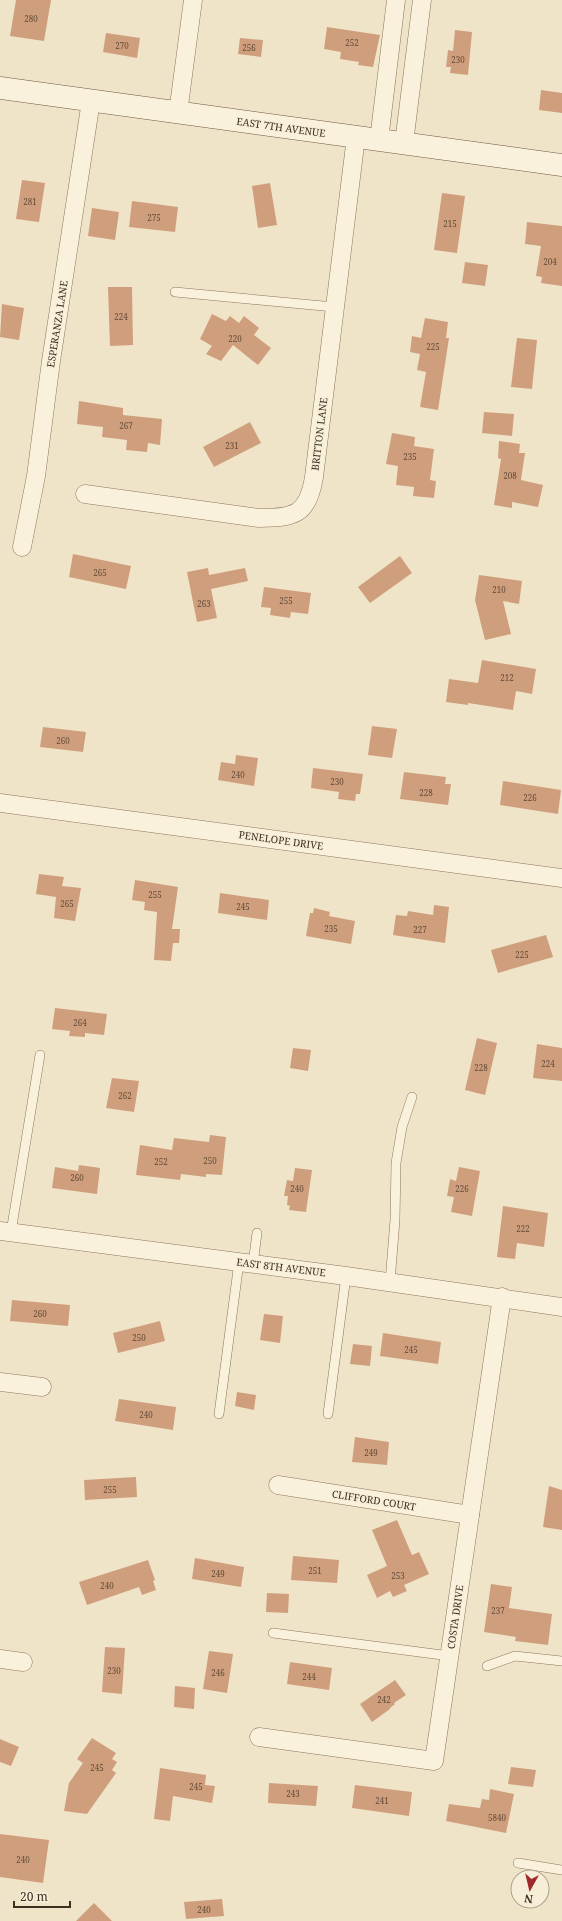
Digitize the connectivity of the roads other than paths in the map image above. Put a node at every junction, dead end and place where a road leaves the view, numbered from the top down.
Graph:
1 (193, 0) edge
2 (396, 0) edge
3 (422, 0) edge
4 (0, 88) edge
5 (91, 101) junction
6 (178, 113) junction
7 (356, 137) junction
8 (379, 140) junction
9 (404, 143) junction
10 (562, 165) edge
11 (175, 292) dead end
12 (334, 307) junction
13 (85, 494) dead end
14 (22, 547) dead end
15 (0, 803) edge
16 (562, 878) edge
17 (40, 1055) dead end
18 (412, 1097) dead end
19 (6, 1232) edge
20 (257, 1233) dead end
21 (246, 1263) junction
22 (346, 1276) junction
23 (390, 1282) junction
24 (502, 1297) junction
25 (562, 1306) edge
26 (0, 1382) edge
27 (42, 1388) dead end
28 (219, 1414) dead end
29 (328, 1414) dead end
30 (278, 1485) dead end
31 (470, 1515) junction
32 (273, 1633) dead end
33 (450, 1656) junction
34 (0, 1659) edge
35 (562, 1661) edge
36 (23, 1662) dead end
37 (487, 1666) dead end
38 (259, 1737) dead end
39 (518, 1863) dead end
40 (562, 1870) edge

1 - 6 street
2 - 8 street
3 - 9 street
4 - 5 main road, EAST 7TH AVENUE
5 - 6 main road, EAST 7TH AVENUE
5 - 14 street, ESPERANZA LANE
6 - 7 main road, EAST 7TH AVENUE
7 - 8 main road, EAST 7TH AVENUE
7 - 12 street, BRITTON LANE
8 - 9 main road, EAST 7TH AVENUE
9 - 10 main road, EAST 7TH AVENUE
11 - 12 lane
12 - 13 street, BRITTON LANE
15 - 16 street, PENELOPE DRIVE
17 - 19 lane
18 - 23 lane
19 - 21 street, EAST 8TH AVENUE
20 - 21 lane
21 - 22 street, EAST 8TH AVENUE
21 - 28 lane
22 - 23 street, EAST 8TH AVENUE
22 - 29 lane
23 - 24 street, EAST 8TH AVENUE
24 - 25 street, EAST 8TH AVENUE
24 - 31 street, COSTA DRIVE
26 - 27 street
30 - 31 street, CLIFFORD COURT
31 - 33 street, COSTA DRIVE
32 - 33 lane
33 - 38 street, COSTA DRIVE
34 - 36 street
35 - 37 lane
39 - 40 lane

